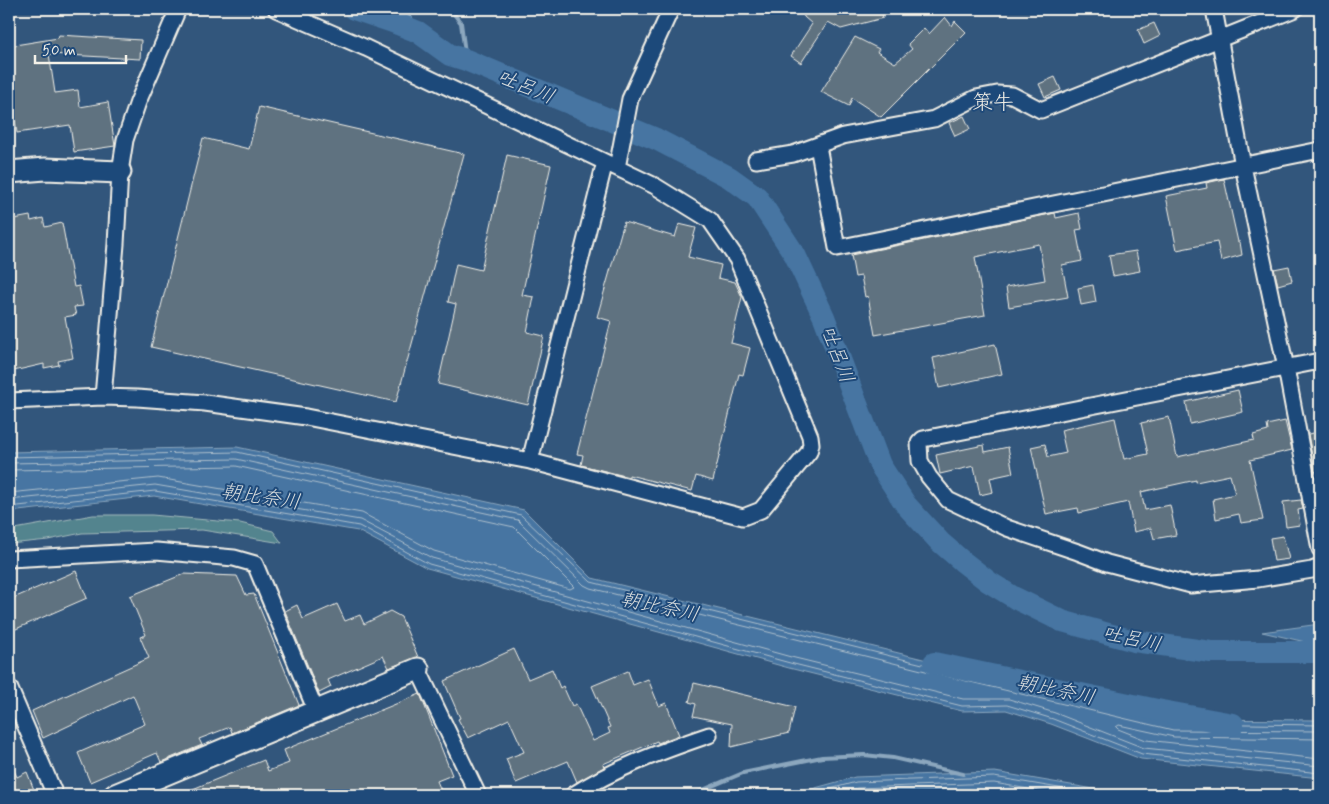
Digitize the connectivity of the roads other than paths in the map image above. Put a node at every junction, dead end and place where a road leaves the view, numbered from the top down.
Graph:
1 (178, 9) edge
2 (276, 9) edge
3 (671, 9) edge
4 (1214, 9) edge
5 (1296, 9) edge
6 (1220, 38) junction
7 (818, 146) junction
8 (1320, 150) edge
9 (756, 160) dead end
10 (611, 165) junction
11 (1243, 166) junction
12 (9, 172) edge
13 (120, 172) junction
14 (1320, 361) edge
15 (1286, 368) junction
16 (102, 397) junction
17 (9, 401) edge
18 (530, 462) junction
19 (1320, 549) edge
20 (9, 559) edge
21 (1320, 567) edge
22 (418, 669) joint
23 (9, 687) edge
24 (316, 711) junction
25 (709, 735) dead end
26 (55, 795) edge
27 (115, 795) edge
28 (478, 795) edge
29 (573, 795) edge

1 - 13 street
2 - 10 street
3 - 10 street
4 - 6 street
5 - 6 street
6 - 7 street
6 - 11 street
7 - 9 street
7 - 11 street
8 - 11 street
10 - 18 street
10 - 18 street
11 - 15 street
12 - 13 street
13 - 16 street
14 - 15 street
15 - 19 street
15 - 21 street
16 - 17 street
16 - 18 street
20 - 24 street
22 - 24 street
22 - 28 street
23 - 26 street
24 - 27 street
25 - 29 street

